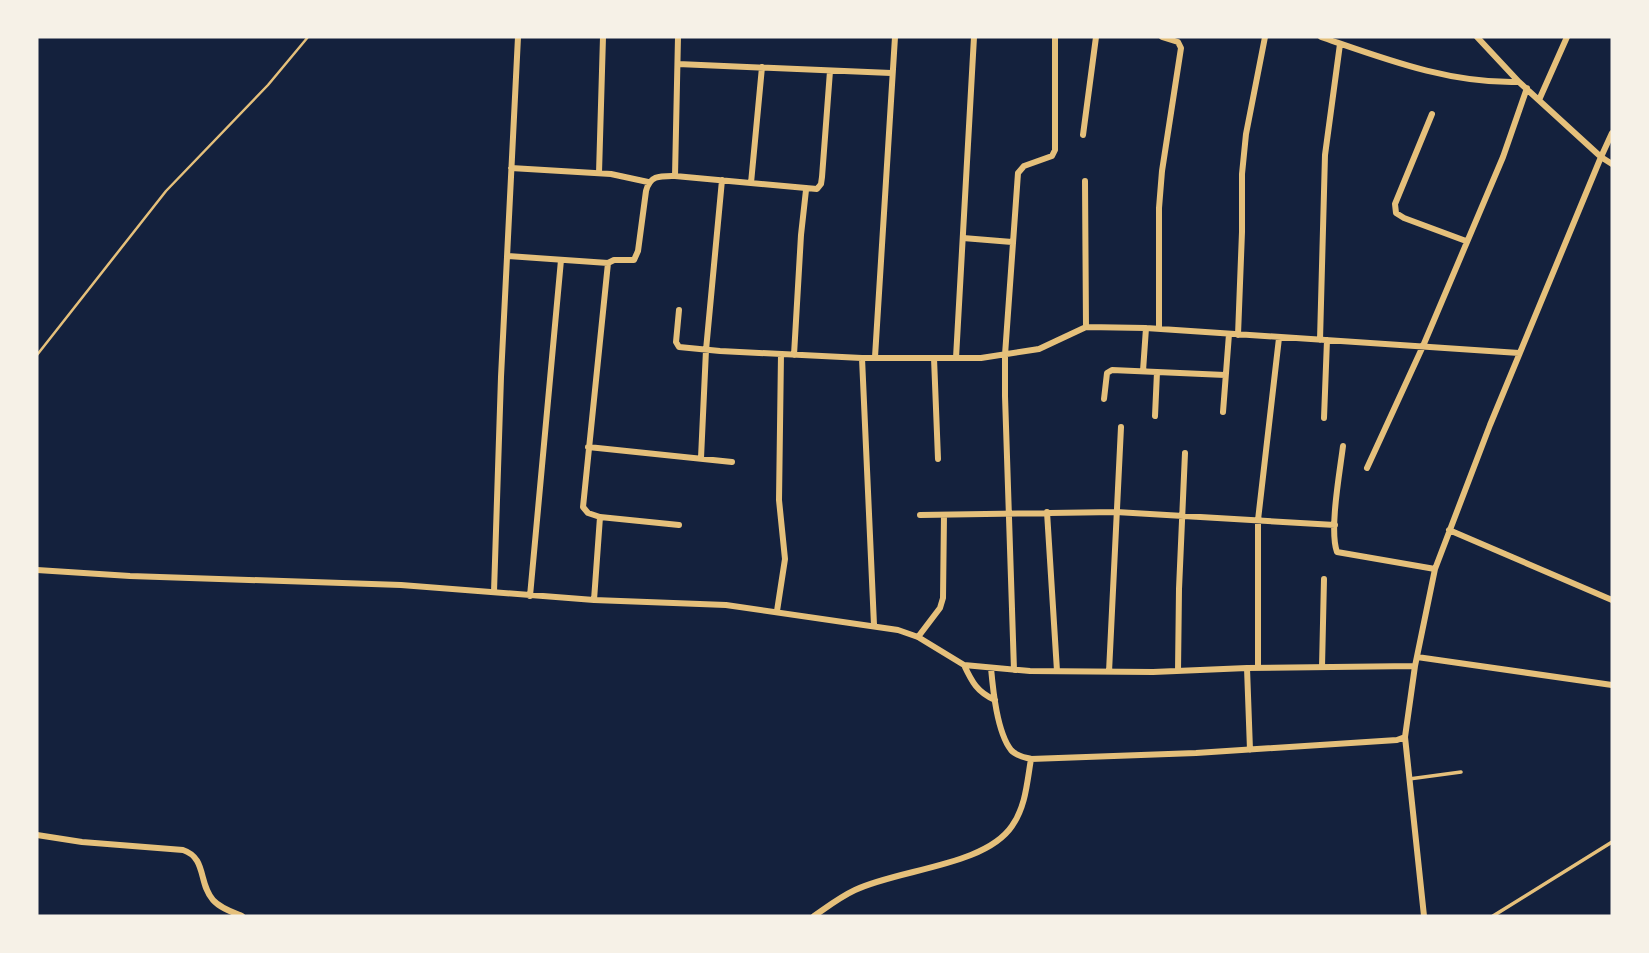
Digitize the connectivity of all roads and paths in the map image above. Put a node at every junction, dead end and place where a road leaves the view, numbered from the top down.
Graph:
1 (308, 37) edge
2 (518, 37) edge
3 (603, 37) edge
4 (678, 37) edge
5 (895, 37) edge
6 (974, 37) edge
7 (1055, 37) edge
8 (1096, 37) edge
9 (1162, 37) edge
10 (1265, 37) edge
11 (1321, 37) edge
12 (1477, 37) edge
13 (1567, 37) edge
14 (1340, 44) junction
15 (678, 64) junction
16 (762, 67) junction
17 (830, 71) junction
18 (891, 72) junction
19 (1519, 82) junction
20 (1527, 89) junction
21 (1539, 100) junction
22 (1432, 114) dead end
23 (1612, 133) edge
24 (1083, 135) dead end
25 (1601, 157) junction
26 (1612, 164) edge
27 (511, 168) junction
28 (599, 173) junction
29 (675, 176) junction
30 (722, 180) junction
31 (1086, 181) dead end
32 (648, 183) junction
33 (751, 183) junction
34 (806, 190) junction
35 (964, 238) junction
36 (1466, 241) junction
37 (1012, 242) junction
38 (507, 256) junction
39 (561, 260) junction
40 (608, 263) junction
41 (679, 310) dead end
42 (1086, 327) junction
43 (1146, 328) junction
44 (1159, 329) junction
45 (1229, 334) junction
46 (1238, 335) junction
47 (1279, 338) junction
48 (1324, 340) junction
49 (1423, 346) junction
50 (706, 350) junction
51 (1519, 353) junction
52 (781, 354) junction
53 (37, 355) edge
54 (794, 355) junction
55 (1005, 355) junction
56 (875, 357) junction
57 (862, 358) junction
58 (934, 358) junction
59 (956, 358) junction
60 (1143, 370) junction
61 (1157, 372) junction
62 (1225, 375) junction
63 (1104, 399) dead end
64 (1223, 412) dead end
65 (1155, 416) dead end
66 (1324, 418) dead end
67 (1121, 427) dead end
68 (1343, 446) dead end
69 (588, 447) junction
70 (1185, 453) dead end
71 (701, 458) junction
72 (938, 459) dead end
73 (732, 462) dead end
74 (1367, 468) dead end
75 (1047, 512) junction
76 (1115, 512) junction
77 (1008, 514) junction
78 (944, 515) junction
79 (920, 516) dead end
80 (1182, 516) junction
81 (600, 517) junction
82 (1258, 520) junction
83 (680, 525) dead end
84 (1335, 526) junction
85 (1449, 530) junction
86 (1435, 569) junction
87 (37, 570) edge
88 (1324, 579) dead end
89 (494, 592) junction
90 (530, 596) junction
91 (594, 600) junction
92 (1612, 600) edge
93 (777, 611) junction
94 (874, 625) junction
95 (918, 637) junction
96 (1417, 657) junction
97 (964, 664) junction
98 (1415, 666) junction
99 (1322, 667) junction
100 (990, 668) junction
101 (1247, 668) junction
102 (1258, 668) junction
103 (1014, 670) junction
104 (1057, 671) junction
105 (1109, 671) junction
106 (1178, 671) junction
107 (1612, 685) edge
108 (995, 700) junction
109 (1405, 737) junction
110 (1250, 750) junction
111 (1031, 759) junction
112 (1461, 772) dead end
113 (1409, 779) junction
114 (37, 835) edge
115 (1612, 842) edge
116 (242, 916) edge
117 (814, 916) edge
118 (1424, 916) edge
119 (1493, 916) edge

1 - 53 path
2 - 27 street
3 - 28 street
4 - 15 street
5 - 18 street
6 - 35 street
7 - 37 street
8 - 24 street
9 - 44 street
10 - 46 street
11 - 14 street
12 - 19 street
13 - 21 street
14 - 19 street
14 - 48 street
15 - 16 street
15 - 29 street
16 - 17 street
16 - 33 street
17 - 18 street
17 - 34 street
18 - 56 street
19 - 20 street
20 - 21 street
20 - 36 street
21 - 25 street
22 - 36 street
23 - 25 street
25 - 26 street
25 - 51 street
27 - 28 street
27 - 38 street
28 - 32 street
29 - 30 street
29 - 32 street
30 - 33 street
30 - 50 street
31 - 42 street
32 - 40 street
33 - 34 street
34 - 54 street
35 - 37 street
35 - 59 street
36 - 49 street
37 - 55 street
38 - 39 street
38 - 89 street
39 - 40 street
39 - 90 street
40 - 69 street
41 - 50 street
42 - 43 street
42 - 55 street
43 - 44 street
43 - 60 street
44 - 45 street
45 - 46 street
45 - 62 street
46 - 47 street
47 - 48 street
47 - 82 street
48 - 49 street
48 - 66 street
49 - 51 street
49 - 74 street
50 - 52 street
50 - 71 street
51 - 85 street
52 - 54 street
52 - 93 street
54 - 57 street
55 - 59 street
55 - 77 street
56 - 57 street
56 - 58 street
57 - 94 street
58 - 59 street
58 - 72 street
60 - 61 street
60 - 63 street
61 - 62 street
61 - 65 street
62 - 64 street
67 - 76 street
68 - 84 street
69 - 71 street
69 - 81 street
70 - 80 street
71 - 73 street
75 - 76 street
75 - 77 street
75 - 104 street
76 - 80 street
76 - 105 street
77 - 78 street
77 - 103 street
78 - 79 street
78 - 95 street
80 - 82 street
80 - 106 street
81 - 83 street
81 - 91 street
82 - 84 street
82 - 102 street
84 - 86 street
85 - 86 street
85 - 92 street
86 - 96 street
87 - 89 street
88 - 99 street
89 - 90 street
90 - 91 street
91 - 93 street
93 - 94 street
94 - 95 street
95 - 97 street
96 - 98 street
96 - 107 street
97 - 100 street
97 - 108 street
98 - 99 street
98 - 109 street
99 - 102 street
100 - 103 street
100 - 108 street
101 - 102 street
101 - 106 street
101 - 110 street
103 - 104 street
104 - 105 street
105 - 106 street
108 - 111 street
109 - 110 street
109 - 113 street
110 - 111 street
111 - 117 street
112 - 113 lane
113 - 118 street
114 - 116 street
115 - 119 lane

